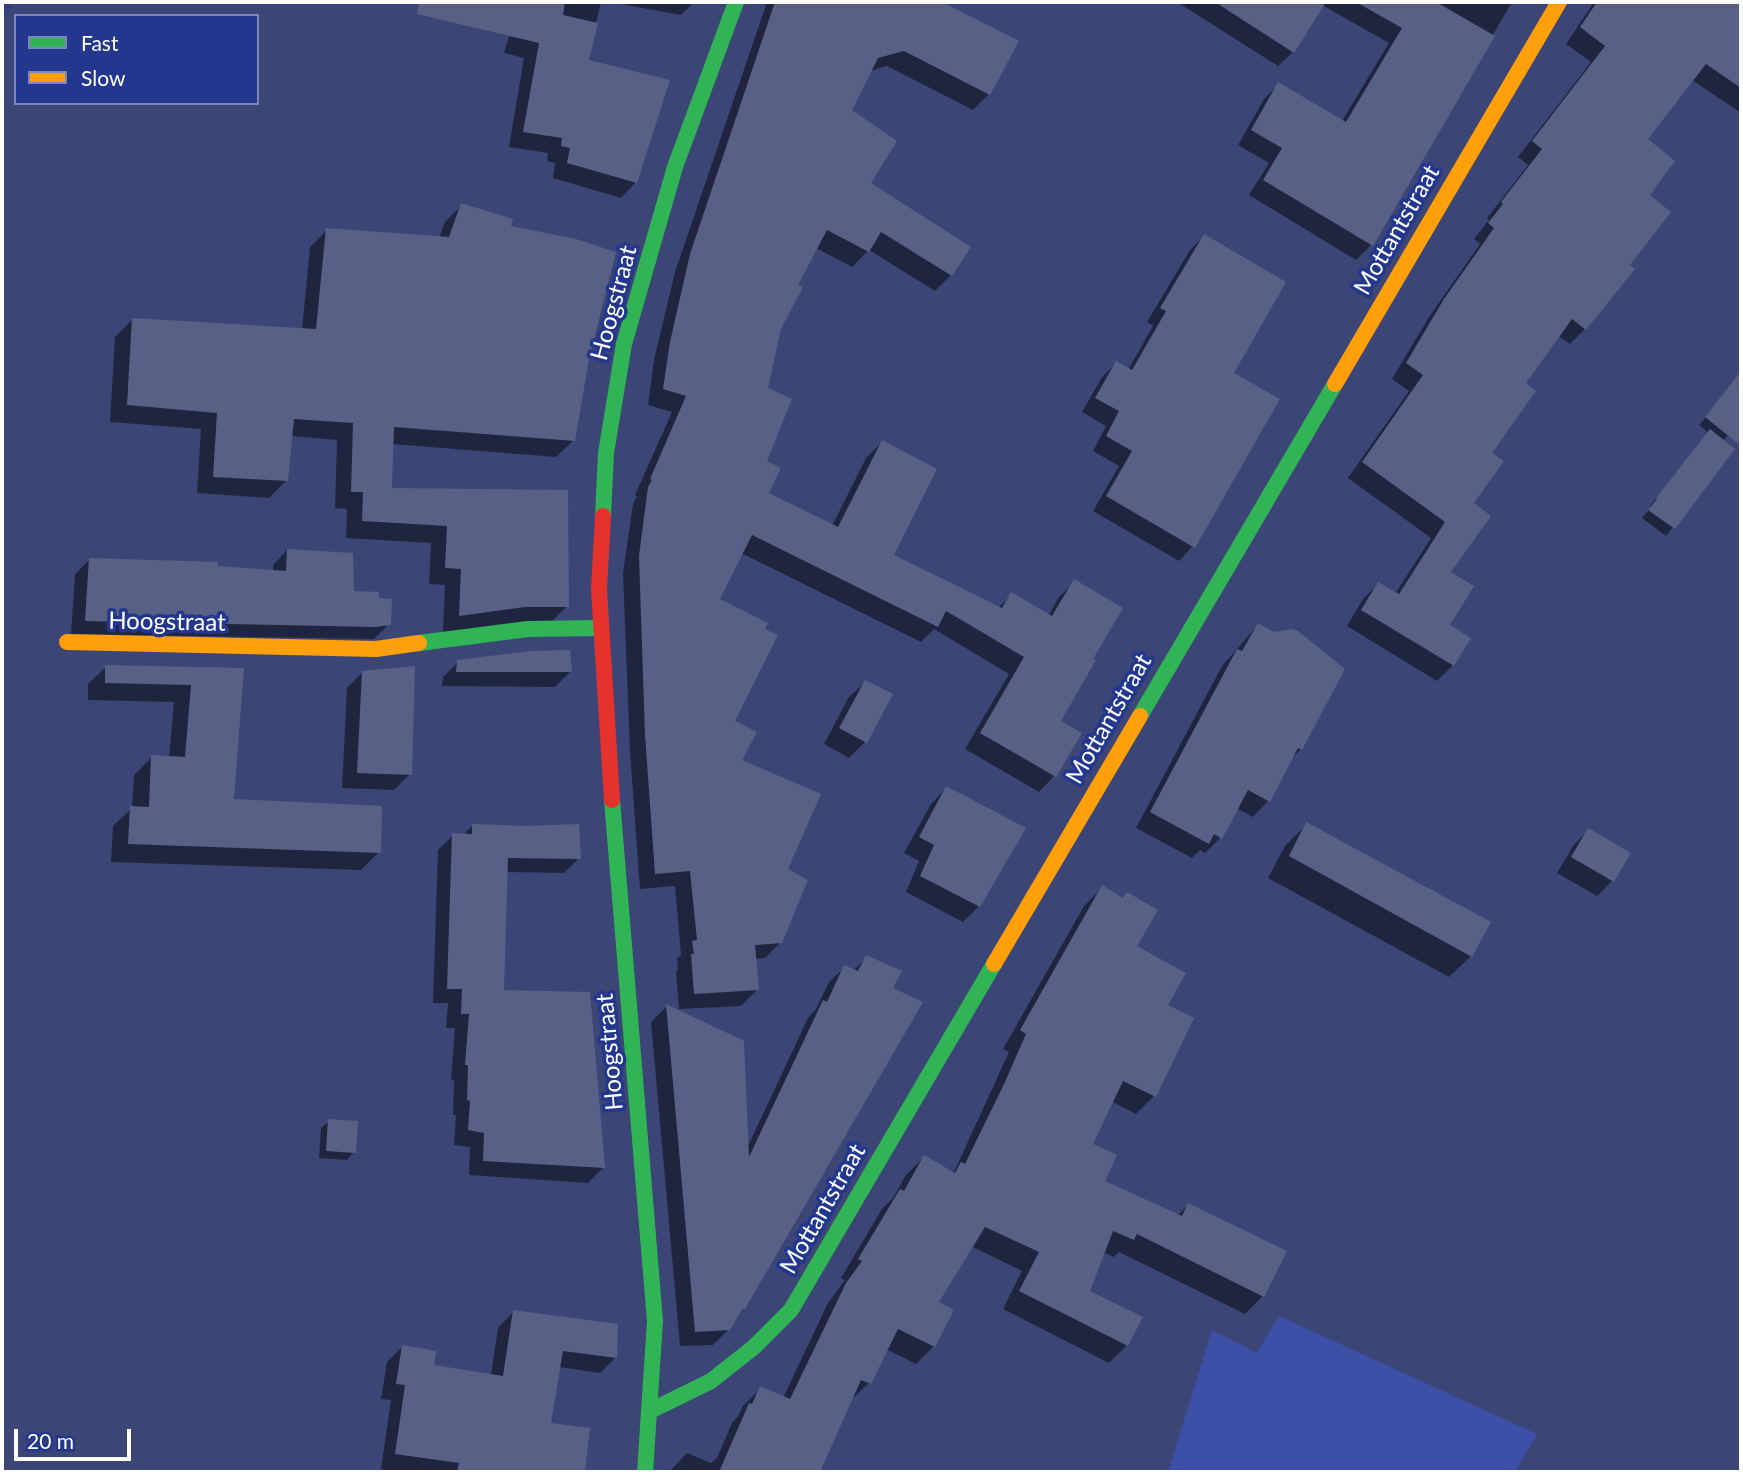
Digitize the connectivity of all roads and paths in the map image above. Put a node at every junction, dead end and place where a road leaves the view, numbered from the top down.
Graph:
1 (736, 2) edge
2 (1559, 2) edge
3 (601, 628) junction
4 (67, 642) dead end
5 (650, 1411) junction
6 (645, 1472) edge

1 - 3 street, Hoogstraat
2 - 5 street, Mottantstraat
3 - 4 street, Hoogstraat
3 - 5 street, Hoogstraat
5 - 6 street, Hoogstraat

